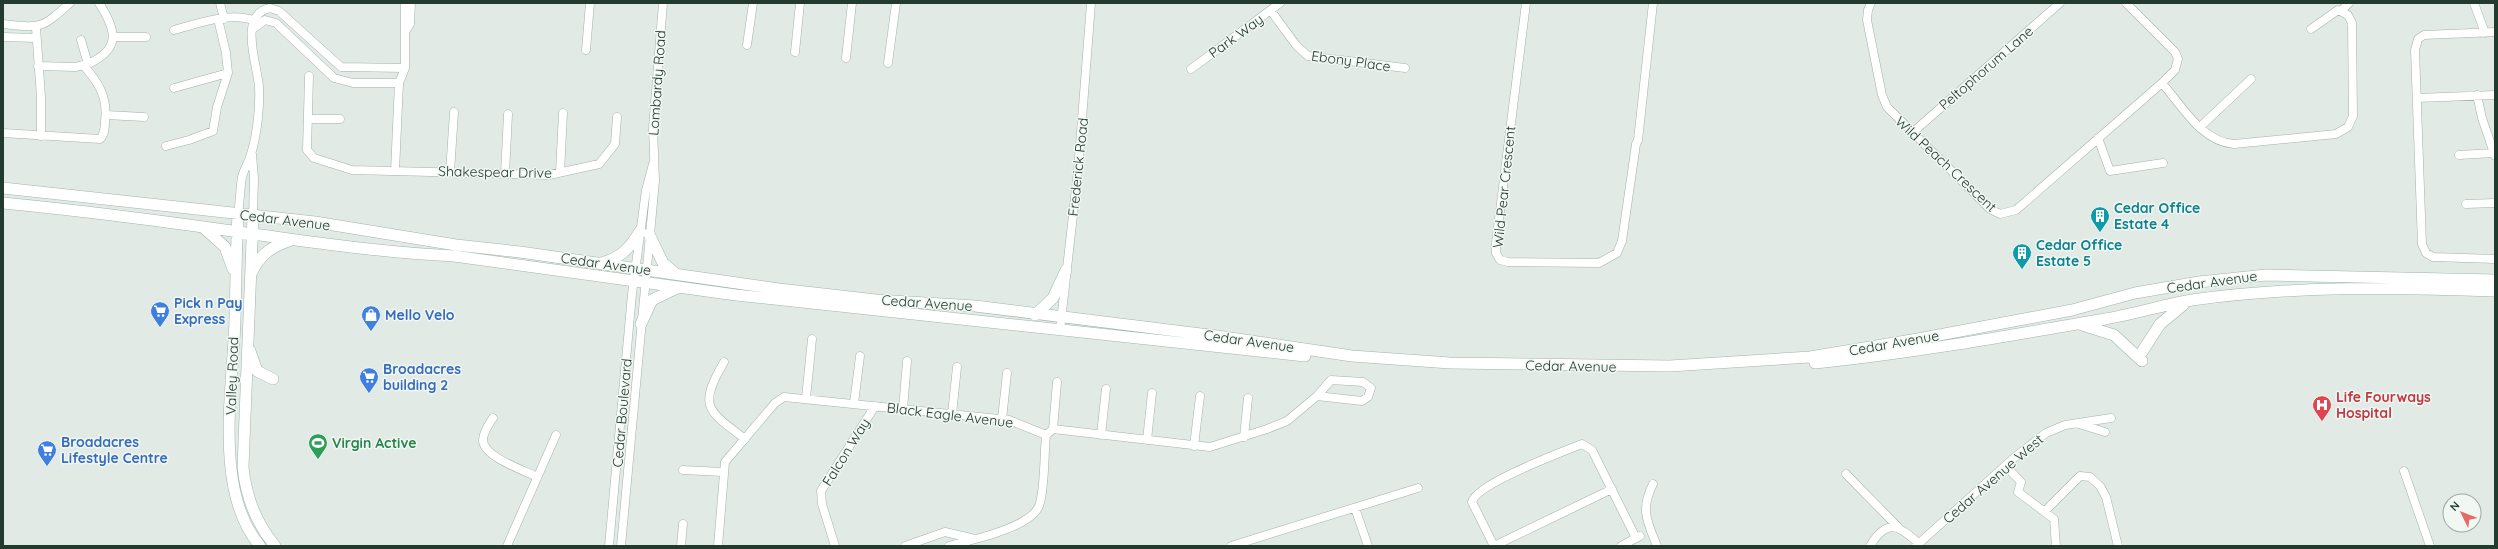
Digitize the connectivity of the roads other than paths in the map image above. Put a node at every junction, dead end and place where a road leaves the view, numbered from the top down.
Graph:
1 (70, 3) edge
2 (99, 3) edge
3 (220, 3) edge
4 (405, 3) edge
5 (411, 3) edge
6 (590, 3) edge
7 (663, 3) edge
8 (752, 3) edge
9 (800, 3) edge
10 (852, 3) edge
11 (896, 3) edge
12 (1092, 3) edge
13 (1280, 3) edge
14 (1526, 3) edge
15 (1653, 3) edge
16 (1871, 3) edge
17 (2060, 3) edge
18 (2126, 3) edge
19 (2349, 3) edge
20 (2474, 3) edge
21 (2341, 8) edge
22 (1270, 11) junction
23 (221, 19) junction
24 (257, 21) junction
25 (3, 24) edge
26 (36, 28) junction
27 (2311, 29) dead end
28 (174, 30) dead end
29 (406, 31) junction
30 (2495, 32) edge
31 (2485, 33) junction
32 (3, 36) edge
33 (114, 36) junction
34 (146, 37) dead end
35 (36, 38) junction
36 (81, 40) dead end
37 (747, 46) dead end
38 (586, 50) dead end
39 (794, 52) dead end
40 (326, 54) junction
41 (846, 58) dead end
42 (888, 62) dead end
43 (317, 63) junction
44 (86, 65) junction
45 (38, 66) junction
46 (405, 68) junction
47 (1405, 68) dead end
48 (1190, 69) dead end
49 (228, 73) junction
50 (308, 76) dead end
51 (2251, 79) dead end
52 (399, 83) junction
53 (2162, 83) junction
54 (174, 88) dead end
55 (2477, 95) junction
56 (2495, 95) edge
57 (2417, 98) junction
58 (454, 112) dead end
59 (563, 113) dead end
60 (508, 114) dead end
61 (106, 115) junction
62 (144, 116) dead end
63 (617, 117) dead end
64 (340, 118) dead end
65 (308, 119) junction
66 (2200, 127) junction
67 (3, 133) edge
68 (1912, 133) junction
69 (41, 136) junction
70 (2098, 138) junction
71 (166, 146) dead end
72 (252, 153) junction
73 (2494, 154) edge
74 (2459, 155) dead end
75 (2163, 163) dead end
76 (395, 171) junction
77 (450, 172) junction
78 (560, 172) junction
79 (505, 174) junction
80 (3, 188) edge
81 (3, 203) edge
82 (2495, 203) edge
83 (2466, 204) dead end
84 (238, 214) junction
85 (253, 216) junction
86 (204, 228) junction
87 (237, 232) junction
88 (644, 232) junction
89 (251, 233) junction
90 (293, 240) junction
91 (2495, 260) edge
92 (594, 264) junction
93 (641, 269) junction
94 (1066, 270) junction
95 (235, 273) junction
96 (677, 274) junction
97 (249, 278) junction
98 (2495, 280) edge
99 (639, 281) junction
100 (680, 287) junction
101 (2495, 291) edge
102 (2191, 301) junction
103 (1035, 315) junction
104 (1062, 318) junction
105 (641, 324) junction
106 (2078, 324) junction
107 (1060, 330) junction
108 (812, 339) dead end
109 (248, 345) junction
110 (860, 356) dead end
111 (907, 361) dead end
112 (724, 362) dead end
113 (957, 367) dead end
114 (1007, 373) dead end
115 (273, 379) dead end
116 (1057, 382) dead end
117 (1106, 388) dead end
118 (1152, 393) dead end
119 (1200, 396) dead end
120 (1317, 396) junction
121 (806, 398) junction
122 (1248, 398) dead end
123 (854, 403) junction
124 (875, 406) junction
125 (903, 409) junction
126 (952, 414) junction
127 (493, 418) dead end
128 (2111, 418) dead end
129 (1002, 419) junction
130 (2076, 423) junction
131 (1053, 429) junction
132 (2105, 432) dead end
133 (556, 435) dead end
134 (1046, 435) junction
135 (1101, 435) junction
136 (1244, 437) junction
137 (745, 439) junction
138 (1147, 440) junction
139 (1194, 446) junction
140 (2006, 466) junction
141 (683, 470) dead end
142 (2404, 471) dead end
143 (723, 472) junction
144 (1846, 474) dead end
145 (537, 477) junction
146 (244, 479) junction
147 (232, 484) junction
148 (1653, 484) dead end
149 (1418, 488) dead end
150 (1612, 489) junction
151 (1355, 508) junction
152 (2045, 511) junction
153 (682, 524) dead end
154 (1898, 527) junction
155 (1928, 536) junction
156 (974, 539) junction
157 (1918, 545) edge
158 (260, 546) edge
159 (275, 546) edge
160 (507, 546) edge
161 (609, 546) edge
162 (621, 546) edge
163 (681, 546) edge
164 (718, 546) edge
165 (835, 546) edge
166 (908, 546) edge
167 (949, 546) edge
168 (1231, 546) edge
169 (1368, 546) edge
170 (1494, 546) edge
171 (1620, 546) edge
172 (1657, 546) edge
173 (1870, 546) edge
174 (1929, 546) edge
175 (2056, 546) edge
176 (2118, 546) edge
177 (2430, 546) edge

1 - 26 street
2 - 33 street
3 - 23 street
4 - 29 street
5 - 29 street
6 - 38 street
7 - 88 street, Lombardy Road
8 - 37 street
9 - 39 street
10 - 41 street
11 - 42 street
12 - 94 street, Frederick Road
13 - 22 street, Park Way
14 - 15 street, Wild Pear Crescent
16 - 68 street, Wild Peach Crescent
17 - 68 street, Peltophorum Lane
18 - 53 street, Wild Peach Crescent
19 - 21 street
20 - 31 street
21 - 27 street
21 - 66 street
22 - 47 street, Ebony Place
22 - 48 street, Park Way
23 - 24 street
23 - 28 street
23 - 49 street
24 - 40 street
24 - 43 street
24 - 72 street, Valley Road
25 - 26 street
26 - 35 street
29 - 46 street
30 - 31 street
31 - 57 street
32 - 35 street
33 - 34 street
33 - 44 street
35 - 45 street
36 - 44 street
40 - 43 street
40 - 46 street
43 - 52 street
44 - 45 street
44 - 61 street
45 - 69 street
46 - 52 street
49 - 54 street
49 - 71 street
50 - 65 street
51 - 66 street
52 - 76 street
53 - 66 street
53 - 70 street, Wild Peach Crescent
55 - 56 street
55 - 57 street
55 - 73 street
57 - 91 street
58 - 77 street
59 - 78 street
60 - 79 street
61 - 62 street
61 - 69 street
63 - 78 street, Shakespear Drive
64 - 65 street
65 - 76 street, Shakespear Drive
67 - 69 street
68 - 70 street, Wild Peach Crescent
70 - 75 street
72 - 84 street, Valley Road
72 - 85 street, Valley Road
73 - 74 street
76 - 77 street, Shakespear Drive
77 - 79 street, Shakespear Drive
78 - 79 street, Shakespear Drive
80 - 84 main road, Cedar Avenue
81 - 86 main road, Cedar Avenue
82 - 83 street
84 - 85 main road, Cedar Avenue
84 - 87 main road, Valley Road
85 - 89 main road, Valley Road
85 - 92 main road, Cedar Avenue
86 - 87 main road, Cedar Avenue
86 - 95 main road
87 - 89 main road, Cedar Avenue
87 - 95 main road, Valley Road
88 - 92 main road
88 - 93 street, Lombardy Road
88 - 96 main road
89 - 90 main road, Cedar Avenue
89 - 97 main road, Valley Road
90 - 97 main road
90 - 99 main road, Cedar Avenue
92 - 93 main road, Cedar Avenue
93 - 96 main road, Cedar Avenue
93 - 99 street, Lombardy Road
94 - 103 main road
94 - 104 street, Frederick Road
95 - 147 main road, Valley Road
96 - 103 main road, Cedar Avenue
97 - 109 main road, Valley Road
98 - 104 main road, Cedar Avenue
99 - 100 main road, Cedar Avenue
99 - 105 street, Cedar Boulevard
99 - 161 street, Cedar Boulevard
100 - 105 main road
100 - 107 main road, Cedar Avenue
101 - 102 main road, Cedar Avenue
102 - 106 main road, Cedar Avenue
102 - 106 main road
103 - 104 main road, Cedar Avenue
104 - 107 street, Frederick Road
105 - 162 street, Cedar Boulevard
106 - 107 main road, Cedar Avenue
108 - 121 street
109 - 115 main road
109 - 146 main road, Valley Road
110 - 123 street
111 - 125 street
112 - 137 street
113 - 126 street
114 - 129 street
116 - 131 street
117 - 135 street
118 - 138 street
119 - 139 street
120 - 120 street
120 - 136 street
121 - 123 street, Black Eagle Avenue
121 - 137 street, Black Eagle Avenue
122 - 136 street
123 - 124 street, Black Eagle Avenue
124 - 125 street, Black Eagle Avenue
124 - 165 street, Falcon Way
125 - 126 street, Black Eagle Avenue
126 - 129 street, Black Eagle Avenue
127 - 145 street
128 - 130 street, Cedar Avenue West
129 - 134 street, Black Eagle Avenue
130 - 132 street
130 - 140 street, Cedar Avenue West
131 - 134 street
131 - 135 street
133 - 145 street
134 - 156 street
135 - 138 street
136 - 139 street
137 - 143 street, Black Eagle Avenue
138 - 139 street
140 - 152 street
140 - 155 street, Cedar Avenue West
141 - 143 street
142 - 177 street
143 - 164 street, Black Eagle Avenue
144 - 154 street
145 - 160 street
146 - 147 main road
146 - 159 main road, Valley Road
147 - 158 main road, Valley Road
148 - 172 street
149 - 151 street
150 - 170 street
150 - 170 street
150 - 171 street
151 - 168 street
151 - 169 street
152 - 175 street
152 - 176 street
153 - 163 street
154 - 157 street
154 - 173 street
155 - 157 street, Cedar Avenue West
155 - 174 street
156 - 166 street
156 - 167 street

